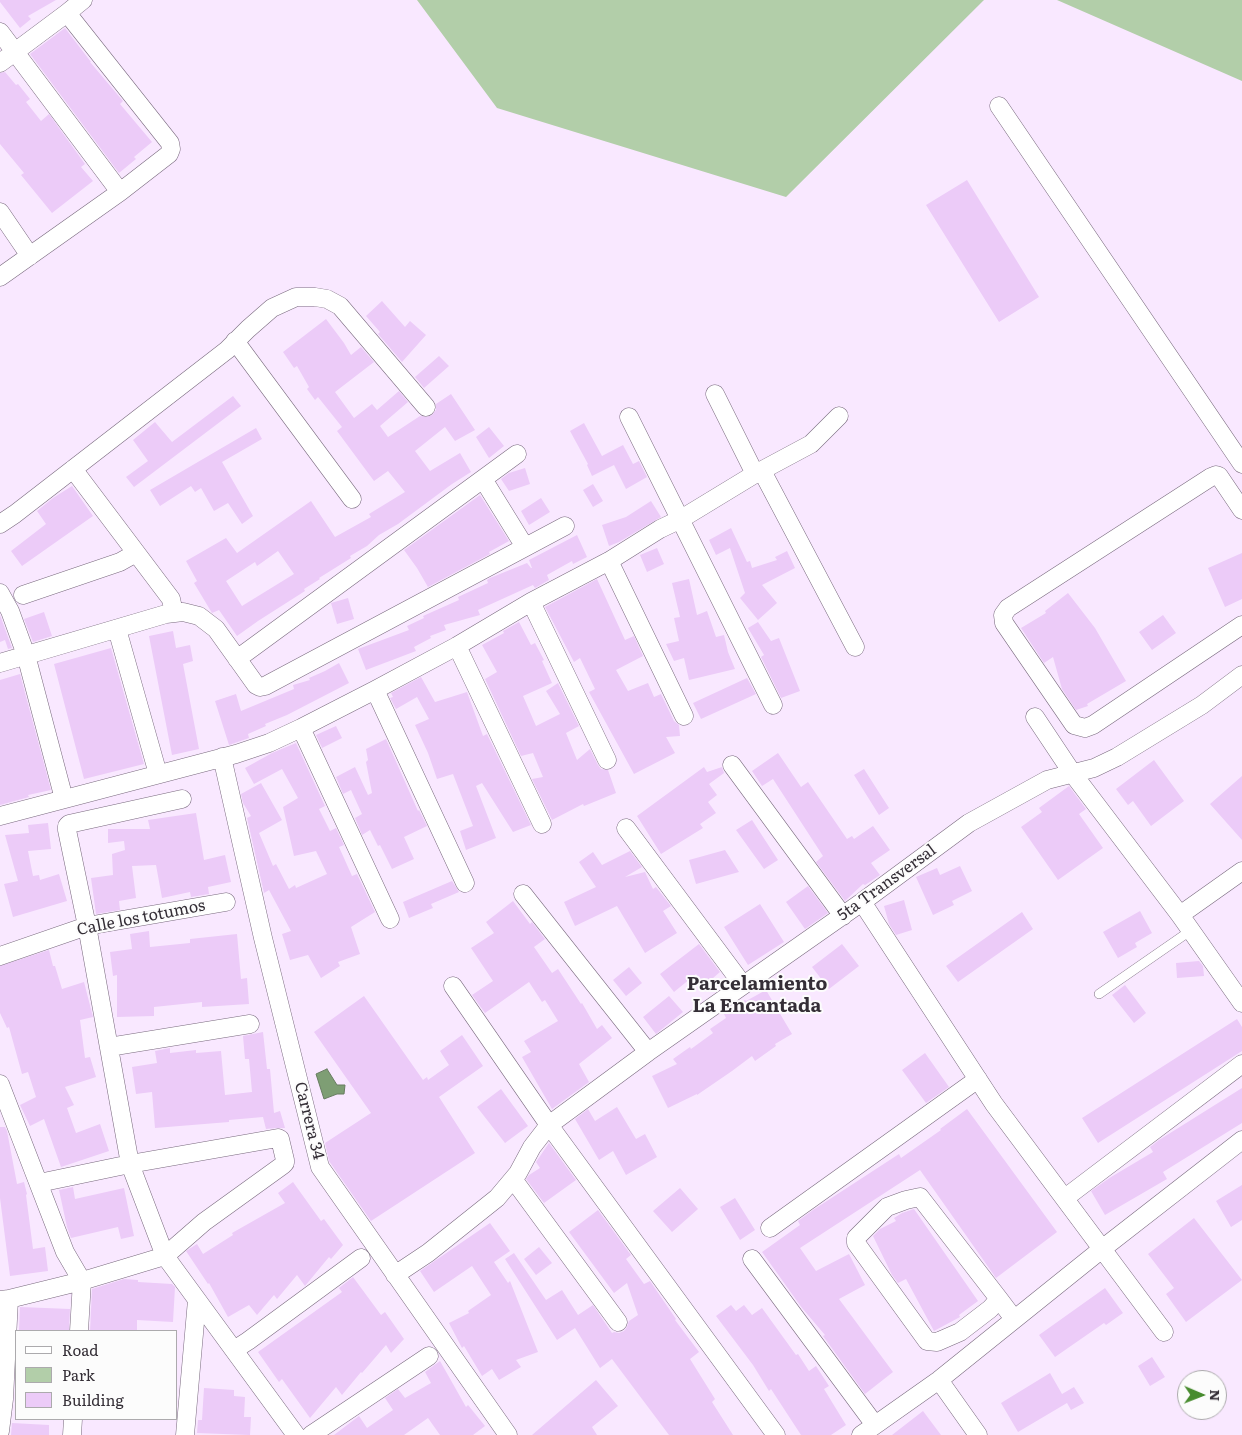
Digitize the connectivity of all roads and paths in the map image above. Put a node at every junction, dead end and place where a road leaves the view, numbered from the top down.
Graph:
1 (83, 0) edge
2 (66, 13) junction
3 (0, 32) edge
4 (15, 52) junction
5 (0, 63) edge
6 (999, 106) dead end
7 (120, 192) junction
8 (0, 212) edge
9 (30, 256) junction
10 (0, 277) edge
11 (236, 341) junction
12 (715, 394) dead end
13 (426, 407) dead end
14 (839, 416) dead end
15 (629, 417) dead end
16 (518, 454) dead end
17 (1242, 464) edge
18 (73, 469) junction
19 (759, 472) junction
20 (483, 479) junction
21 (352, 499) dead end
22 (1242, 510) edge
23 (681, 519) junction
24 (0, 524) edge
25 (565, 526) dead end
26 (526, 547) junction
27 (136, 553) junction
28 (610, 561) junction
29 (0, 593) edge
30 (23, 595) dead end
31 (530, 602) junction
32 (174, 613) junction
33 (1242, 625) edge
34 (116, 628) junction
35 (457, 646) junction
36 (855, 647) dead end
37 (26, 655) junction
38 (237, 658) junction
39 (0, 663) edge
40 (1242, 675) edge
41 (375, 690) junction
42 (773, 705) dead end
43 (684, 716) dead end
44 (1035, 717) dead end
45 (301, 728) junction
46 (222, 758) junction
47 (607, 760) dead end
48 (732, 765) dead end
49 (158, 774) junction
50 (1073, 774) junction
51 (64, 799) junction
52 (182, 799) dead end
53 (0, 816) edge
54 (542, 824) dead end
55 (626, 828) dead end
56 (1242, 871) edge
57 (465, 883) dead end
58 (523, 894) dead end
59 (226, 902) dead end
60 (862, 902) junction
61 (1180, 915) junction
62 (843, 916) junction
63 (390, 919) dead end
64 (87, 926) junction
65 (1190, 931) junction
66 (0, 956) edge
67 (743, 985) junction
68 (453, 986) dead end
69 (1099, 994) dead end
70 (1242, 1003) edge
71 (250, 1024) dead end
72 (109, 1047) junction
73 (648, 1052) junction
74 (1242, 1064) edge
75 (978, 1079) junction
76 (0, 1084) edge
77 (549, 1125) junction
78 (1242, 1140) edge
79 (130, 1164) junction
80 (513, 1179) junction
81 (39, 1183) junction
82 (1064, 1198) junction
83 (770, 1228) dead end
84 (1102, 1249) junction
85 (165, 1256) junction
86 (360, 1258) dead end
87 (752, 1259) dead end
88 (395, 1275) junction
89 (82, 1282) junction
90 (4, 1299) edge
91 (999, 1299) junction
92 (197, 1300) junction
93 (1014, 1319) junction
94 (618, 1322) dead end
95 (79, 1330) edge
96 (1164, 1332) dead end
97 (234, 1350) junction
98 (429, 1356) dead end
99 (939, 1380) junction
100 (73, 1420) edge
101 (868, 1430) edge
102 (0, 1431) edge
103 (72, 1435) edge
104 (185, 1435) edge
105 (296, 1435) edge
106 (311, 1435) edge
107 (508, 1435) edge
108 (776, 1435) edge
109 (978, 1435) edge

1 - 2 street
2 - 4 street
2 - 7 street
3 - 4 street
4 - 5 street
4 - 7 street
6 - 17 street
7 - 9 street
8 - 9 street
9 - 10 street
11 - 13 street
11 - 18 street
11 - 21 street
12 - 19 street
14 - 19 street
15 - 23 street
16 - 20 street
18 - 24 street
18 - 27 street
19 - 23 street
19 - 36 street
20 - 26 street
20 - 38 street
22 - 33 street
23 - 28 street
23 - 42 street
25 - 26 street
26 - 38 street
27 - 30 street
27 - 32 street
28 - 31 street
28 - 43 street
29 - 37 street
31 - 35 street
31 - 47 street
32 - 34 street
32 - 38 street
34 - 37 street
34 - 49 street
35 - 41 street
35 - 54 street
37 - 39 street
37 - 51 street
40 - 50 street, 5ta Transversal
41 - 45 street
41 - 57 street
44 - 50 street
45 - 46 street
45 - 63 street
46 - 49 street
46 - 88 street, Carrera 34
48 - 62 street
49 - 51 street
50 - 60 street, 5ta Transversal
50 - 61 street
51 - 53 street
52 - 64 street
55 - 67 street
56 - 61 street
58 - 73 street
59 - 64 street, Calle los totumos
60 - 62 street, 5ta Transversal
60 - 75 street
61 - 65 street
62 - 67 street, 5ta Transversal
64 - 66 street, Calle los totumos
64 - 72 street
65 - 69 lane
65 - 70 street
67 - 73 street, 5ta Transversal
68 - 77 street
71 - 72 street
72 - 79 street
73 - 77 street, 5ta Transversal
74 - 82 street
75 - 82 street
75 - 83 street
76 - 81 street
77 - 80 street, 5ta Transversal
77 - 108 street
78 - 84 street
79 - 81 street
79 - 85 street
79 - 85 street
80 - 88 street, 5ta Transversal
80 - 94 street
81 - 89 street
82 - 84 street
84 - 93 street
84 - 96 street
85 - 89 street
85 - 92 street
86 - 97 street
87 - 101 street
88 - 107 street, Carrera 34
89 - 90 street
89 - 95 street
90 - 102 street
91 - 91 street
91 - 93 street
92 - 97 street
92 - 104 street
93 - 99 street
97 - 105 street
98 - 106 street
99 - 101 street
99 - 109 street
100 - 103 street

